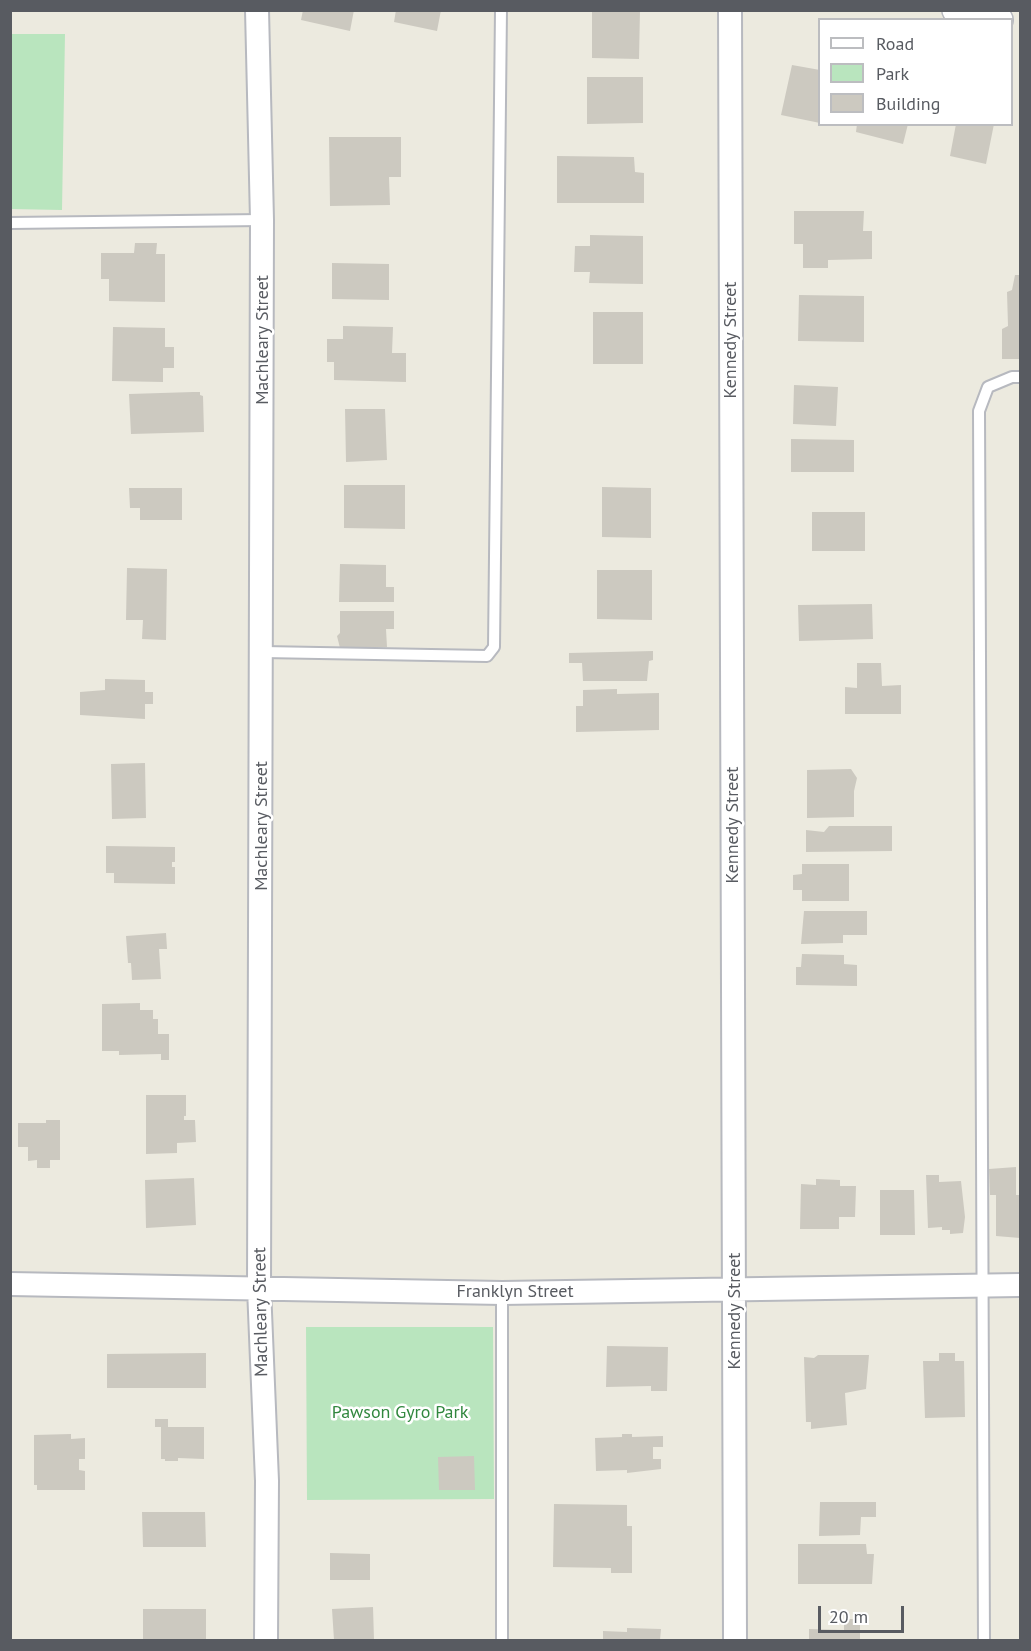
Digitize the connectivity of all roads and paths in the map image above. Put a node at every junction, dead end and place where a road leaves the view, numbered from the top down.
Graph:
1 (257, 10) edge
2 (501, 10) edge
3 (730, 10) edge
4 (956, 10) edge
5 (990, 18) edge
6 (262, 220) junction
7 (10, 223) edge
8 (1020, 377) edge
9 (263, 652) junction
10 (10, 1284) edge
11 (982, 1285) junction
12 (1020, 1285) edge
13 (259, 1288) junction
14 (735, 1289) junction
15 (502, 1293) junction
16 (266, 1641) edge
17 (502, 1641) edge
18 (735, 1641) edge
19 (984, 1641) edge

1 - 6 street, Machleary Street
2 - 9 lane
3 - 14 street, Kennedy Street
4 - 5 street
6 - 7 lane
6 - 9 street, Machleary Street
8 - 11 lane
9 - 13 street, Machleary Street
10 - 13 street, Franklyn Street
11 - 12 street, Franklyn Street
11 - 14 street, Franklyn Street
11 - 19 lane
13 - 15 street, Franklyn Street
13 - 16 street, Machleary Street
14 - 15 street, Franklyn Street
14 - 18 street, Kennedy Street
15 - 17 lane

